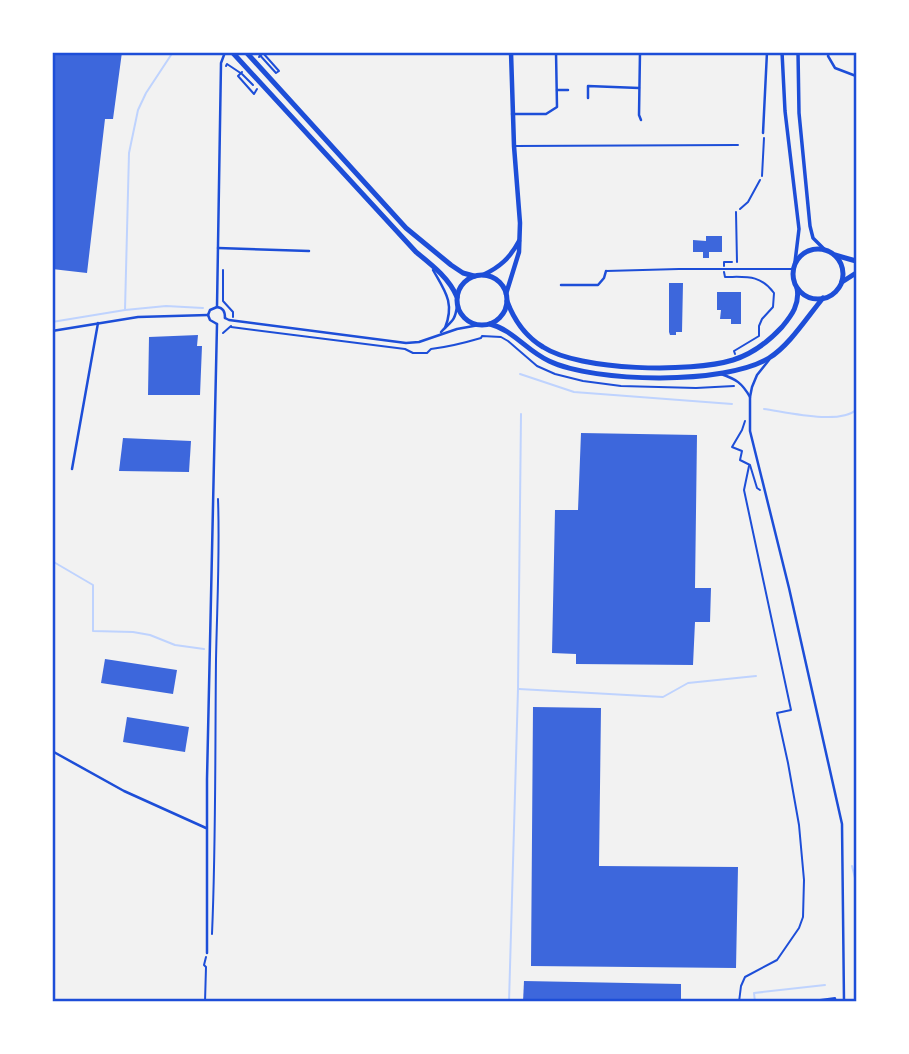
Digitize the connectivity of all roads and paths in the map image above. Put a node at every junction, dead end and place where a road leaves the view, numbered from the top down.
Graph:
1 (232, 52) edge
2 (246, 52) edge
3 (257, 52) edge
4 (510, 52) edge
5 (556, 52) edge
6 (640, 52) edge
7 (767, 52) edge
8 (782, 52) edge
9 (798, 52) edge
10 (829, 52) edge
11 (263, 53) edge
12 (224, 55) dead end
13 (227, 64) dead end
14 (238, 76) dead end
15 (856, 76) edge
16 (639, 88) junction
17 (557, 90) junction
18 (568, 90) dead end
19 (588, 98) dead end
20 (512, 114) junction
21 (641, 120) dead end
22 (763, 131) dead end
23 (764, 138) dead end
24 (738, 145) dead end
25 (514, 146) junction
26 (762, 176) joint
27 (736, 212) joint
28 (520, 240) junction
29 (218, 248) junction
30 (825, 250) junction
31 (309, 251) dead end
32 (835, 255) junction
33 (856, 261) edge
34 (724, 262) dead end
35 (737, 262) joint
36 (795, 262) junction
37 (430, 264) junction
38 (223, 266) dead end
39 (793, 270) junction
40 (606, 271) joint
41 (856, 274) edge
42 (483, 275) junction
43 (474, 276) junction
44 (724, 277) dead end
45 (842, 282) junction
46 (561, 285) dead end
47 (797, 288) junction
48 (457, 297) junction
49 (506, 297) junction
50 (823, 298) junction
51 (457, 306) junction
52 (217, 307) junction
53 (233, 312) dead end
54 (208, 315) junction
55 (225, 317) junction
56 (98, 323) junction
57 (217, 324) junction
58 (490, 324) junction
59 (479, 325) junction
60 (445, 328) junction
61 (52, 331) edge
62 (222, 335) dead end
63 (439, 335) junction
64 (508, 341) dead end
65 (734, 351) dead end
66 (771, 358) junction
67 (719, 374) junction
68 (750, 399) junction
69 (745, 413) dead end
70 (750, 465) junction
71 (72, 469) dead end
72 (768, 498) junction
73 (219, 510) dead end
74 (52, 751) edge
75 (207, 829) junction
76 (208, 941) junction
77 (207, 953) joint
78 (205, 1002) edge
79 (739, 1002) edge
80 (805, 1002) edge
81 (836, 1002) edge
82 (844, 1002) edge

1 - 37 main road
2 - 43 main road
3 - 11 path
4 - 20 main road
5 - 17 street
6 - 16 street
7 - 22 street
8 - 36 street
9 - 30 street
10 - 15 street
12 - 29 street
13 - 14 path
16 - 19 street
16 - 21 street
17 - 18 street
17 - 20 street
20 - 25 main road
23 - 26 lane
24 - 25 lane
25 - 28 main road
26 - 27 path
27 - 35 lane
28 - 42 main road
28 - 49 main road
29 - 31 street
29 - 52 street
30 - 32 main road
30 - 36 main road
32 - 33 main road
32 - 45 main road
34 - 35 path
36 - 39 main road
37 - 48 main road
37 - 60 street
38 - 53 path
39 - 40 lane
39 - 47 main road
40 - 46 street
41 - 45 main road
42 - 43 main road
42 - 49 main road
43 - 48 main road
44 - 65 path
45 - 50 main road
47 - 49 main road
47 - 50 main road
48 - 51 main road
49 - 58 main road
50 - 66 main road
51 - 59 main road
51 - 60 street
52 - 54 street
52 - 55 street
54 - 56 street
54 - 57 street
55 - 57 street
55 - 63 street
56 - 61 street
56 - 71 street
57 - 75 street
58 - 59 main road
58 - 67 main road
59 - 63 street
60 - 63 street
62 - 64 path
66 - 67 main road
66 - 68 street
67 - 68 street
68 - 72 street
69 - 70 path
70 - 72 path
70 - 79 path
72 - 82 street
73 - 76 path
74 - 75 street
75 - 76 street
76 - 77 street
77 - 78 path
80 - 81 path

